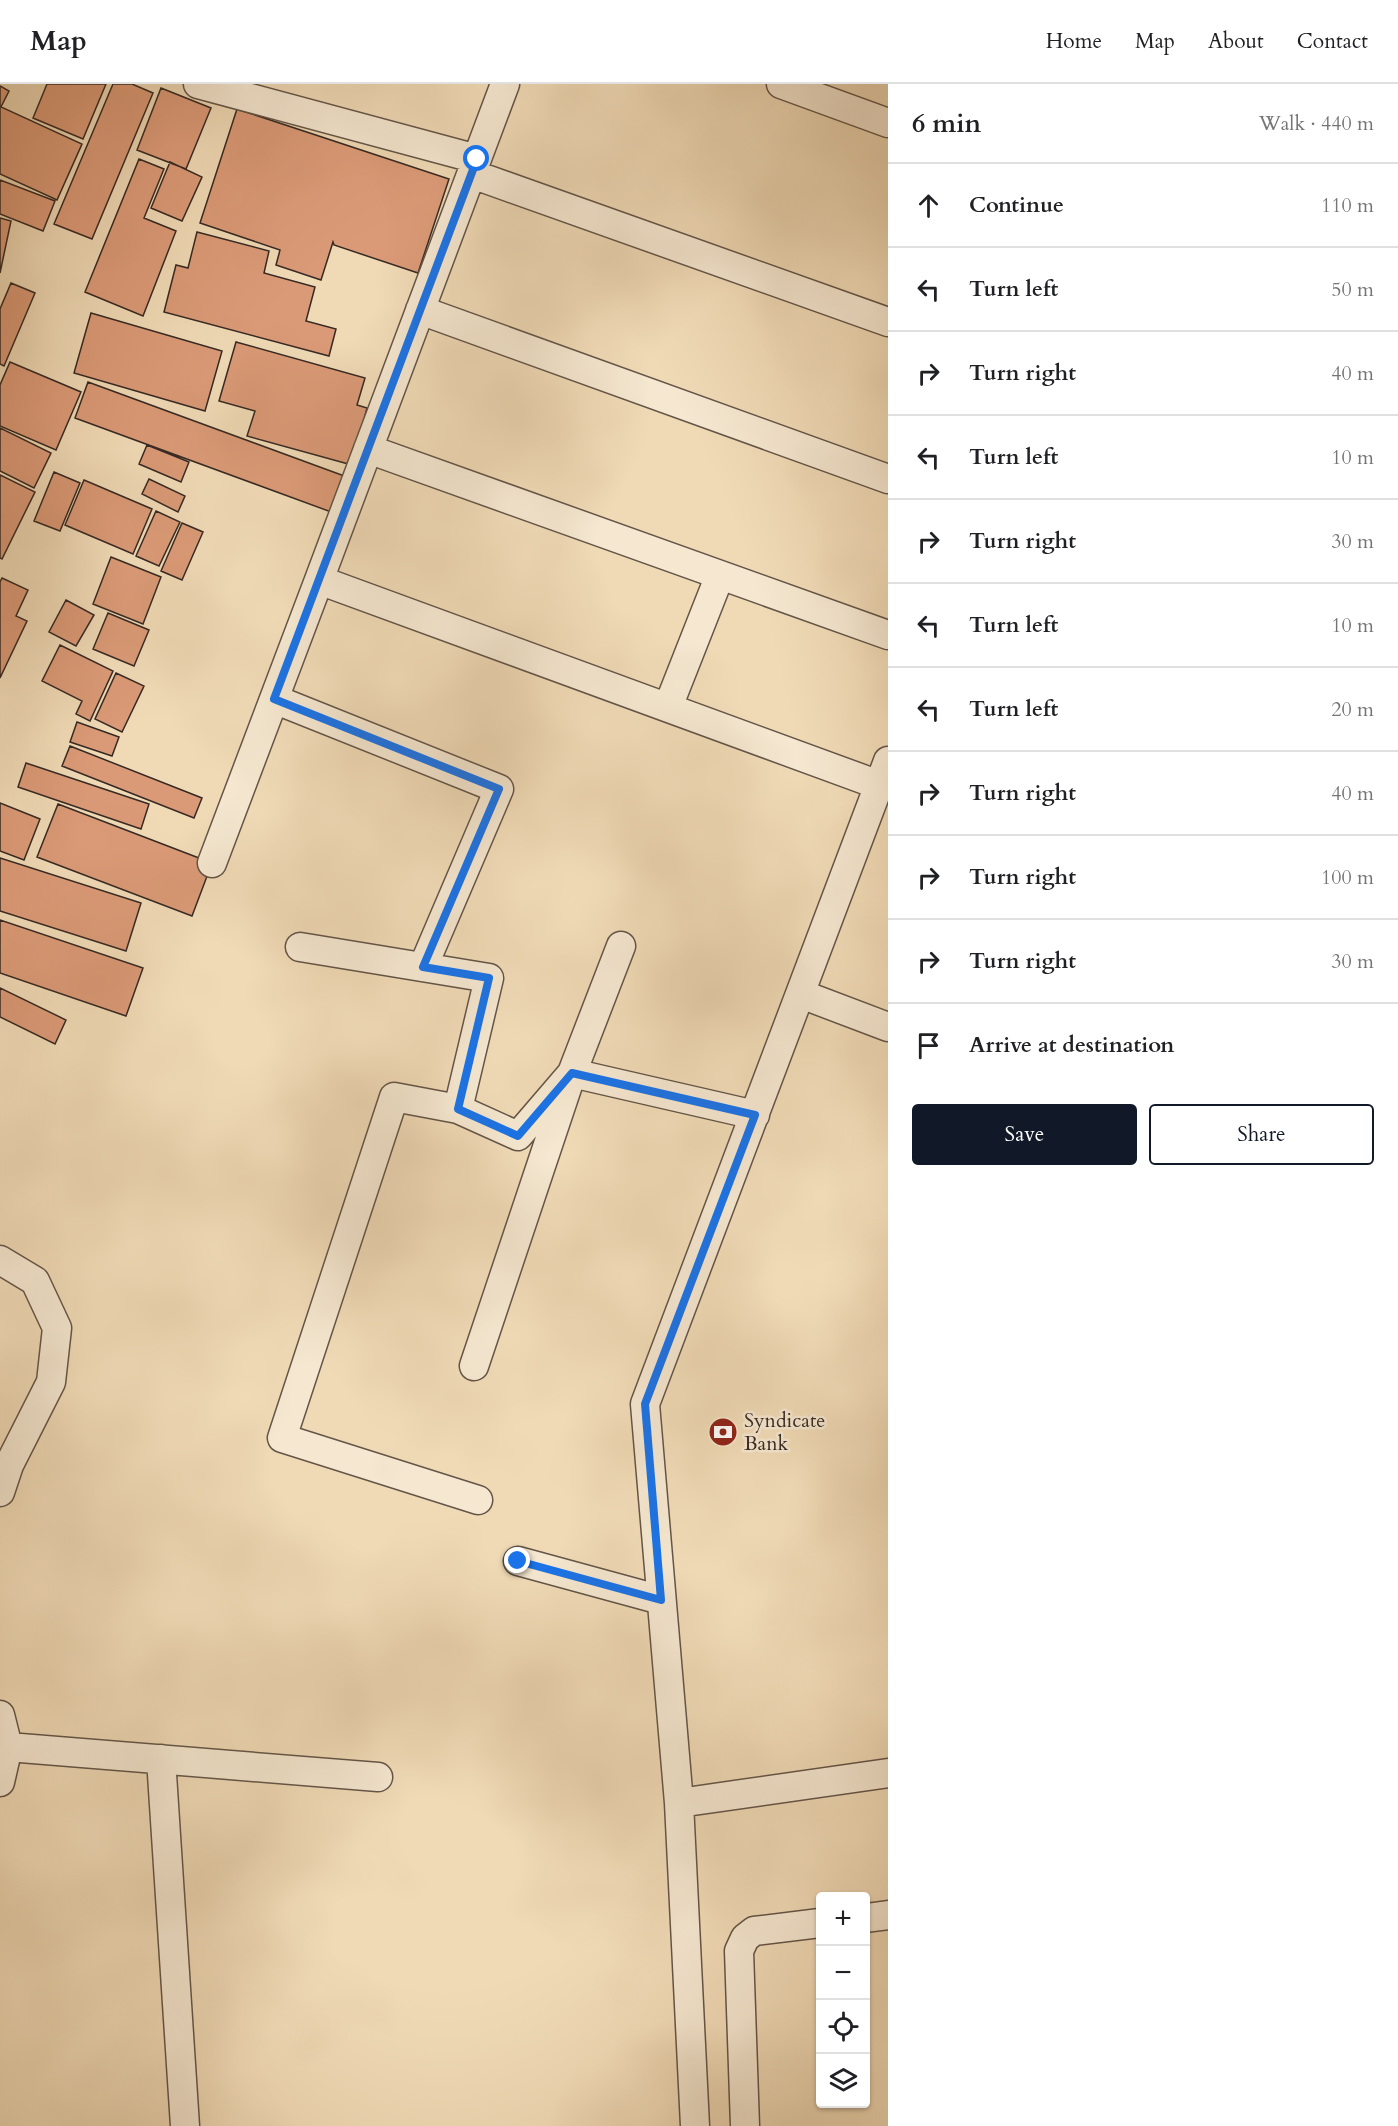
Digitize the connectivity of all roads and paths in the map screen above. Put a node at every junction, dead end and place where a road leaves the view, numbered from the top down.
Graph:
1 (198, 84) edge
2 (505, 84) edge
3 (781, 84) edge
4 (888, 123) edge
5 (474, 167) junction
6 (420, 310) junction
7 (888, 322) edge
8 (368, 449) junction
9 (888, 480) edge
10 (720, 575) junction
11 (319, 580) junction
12 (888, 635) edge
13 (274, 699) junction
14 (668, 707) junction
15 (884, 773) edge
16 (212, 863) dead end
17 (621, 946) dead end
18 (300, 947) dead end
19 (423, 967) junction
20 (801, 994) junction
21 (888, 1027) edge
22 (572, 1073) junction
23 (458, 1109) junction
24 (755, 1115) junction
25 (0, 1260) edge
26 (474, 1366) dead end
27 (0, 1492) edge
28 (478, 1500) dead end
29 (518, 1561) dead end
30 (661, 1600) junction
31 (0, 1715) edge
32 (8, 1747) junction
33 (161, 1759) junction
34 (888, 1773) edge
35 (378, 1777) dead end
36 (0, 1782) edge
37 (679, 1803) junction
38 (888, 1915) edge
39 (870, 1917) edge
40 (816, 1923) edge
41 (185, 2126) edge
42 (695, 2126) edge
43 (745, 2126) edge

1 - 5 street
2 - 5 street
3 - 4 street
5 - 6 street
5 - 7 street
6 - 8 street
6 - 9 street
8 - 10 street
8 - 11 street
10 - 12 street
10 - 14 street
11 - 13 street
11 - 14 street
13 - 16 street
13 - 19 street
14 - 15 street
15 - 20 street
17 - 22 street
18 - 19 street
19 - 23 street
20 - 21 street
20 - 24 street
22 - 23 street
22 - 24 street
22 - 26 street
23 - 28 street
24 - 30 street
25 - 27 street
29 - 30 street
30 - 37 street
31 - 32 street
32 - 33 street
32 - 36 street
33 - 35 street
33 - 41 street
34 - 37 street
37 - 42 street
38 - 39 street
40 - 43 street

